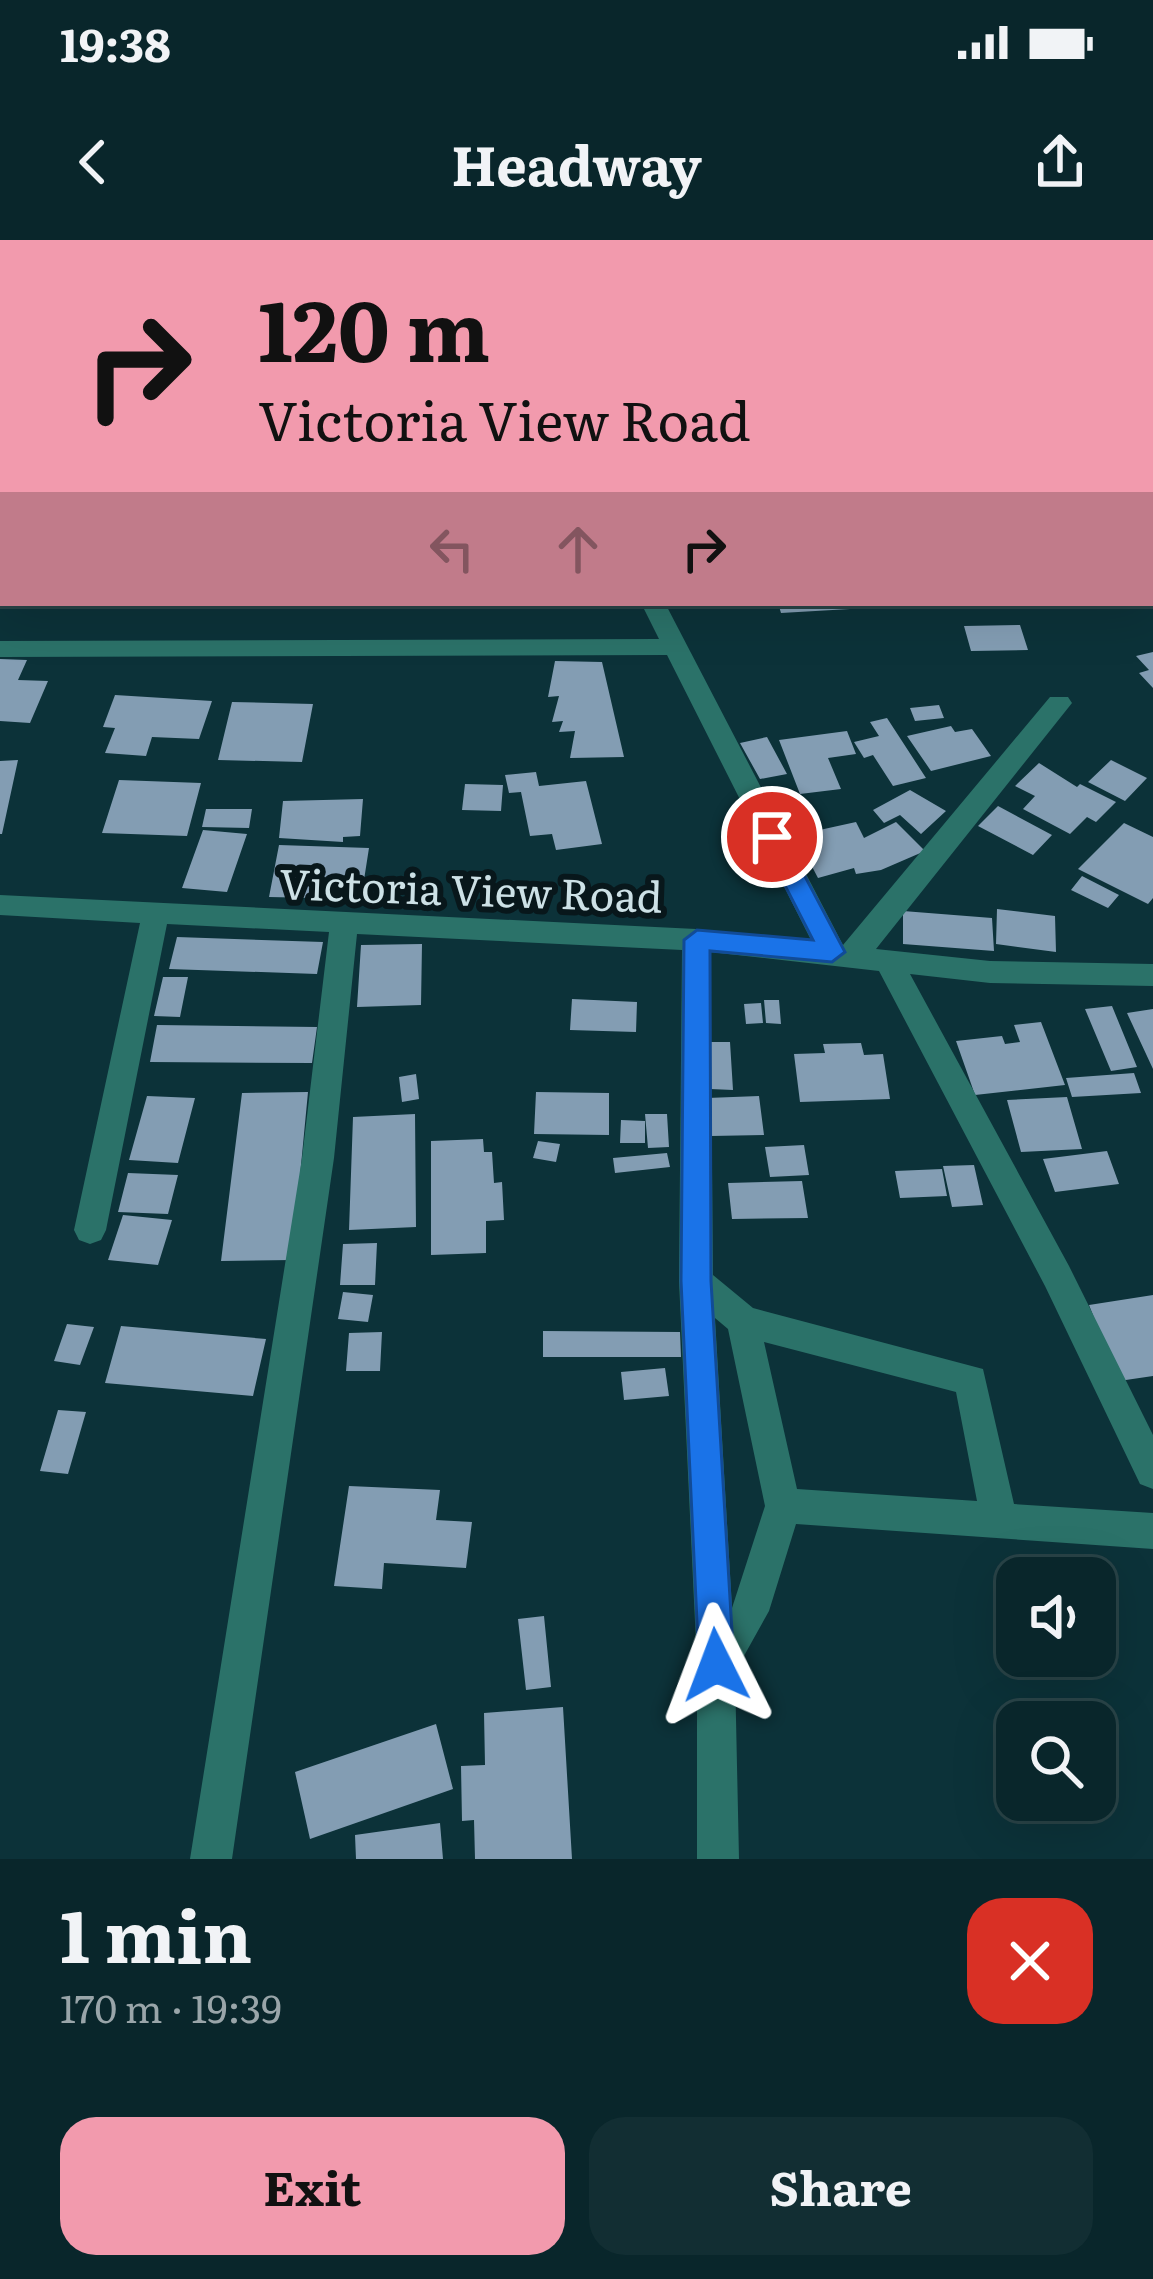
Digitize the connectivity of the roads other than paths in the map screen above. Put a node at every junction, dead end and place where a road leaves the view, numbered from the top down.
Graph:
1 (654, 606) edge
2 (673, 647) junction
3 (0, 649) edge
4 (1059, 703) dead end
5 (0, 905) edge
6 (155, 916) junction
7 (344, 925) junction
8 (697, 940) junction
9 (858, 956) junction
10 (1153, 974) edge
11 (90, 1230) dead end
12 (696, 1281) junction
13 (743, 1321) junction
14 (1153, 1472) edge
15 (783, 1506) junction
16 (999, 1520) junction
17 (1153, 1531) edge
18 (716, 1665) junction
19 (211, 1859) edge
20 (718, 1859) edge

1 - 2 street
2 - 3 street
2 - 9 street
4 - 9 street
5 - 6 street, Victoria View Road
6 - 7 street, Victoria View Road
6 - 11 street
7 - 8 street, Victoria View Road
7 - 19 street
8 - 9 street, Victoria View Road
8 - 12 street
9 - 10 street, Victoria View Road
9 - 14 street
12 - 13 street
12 - 18 street
13 - 15 street
13 - 16 street
15 - 16 street
15 - 18 street
16 - 17 street
18 - 20 street

